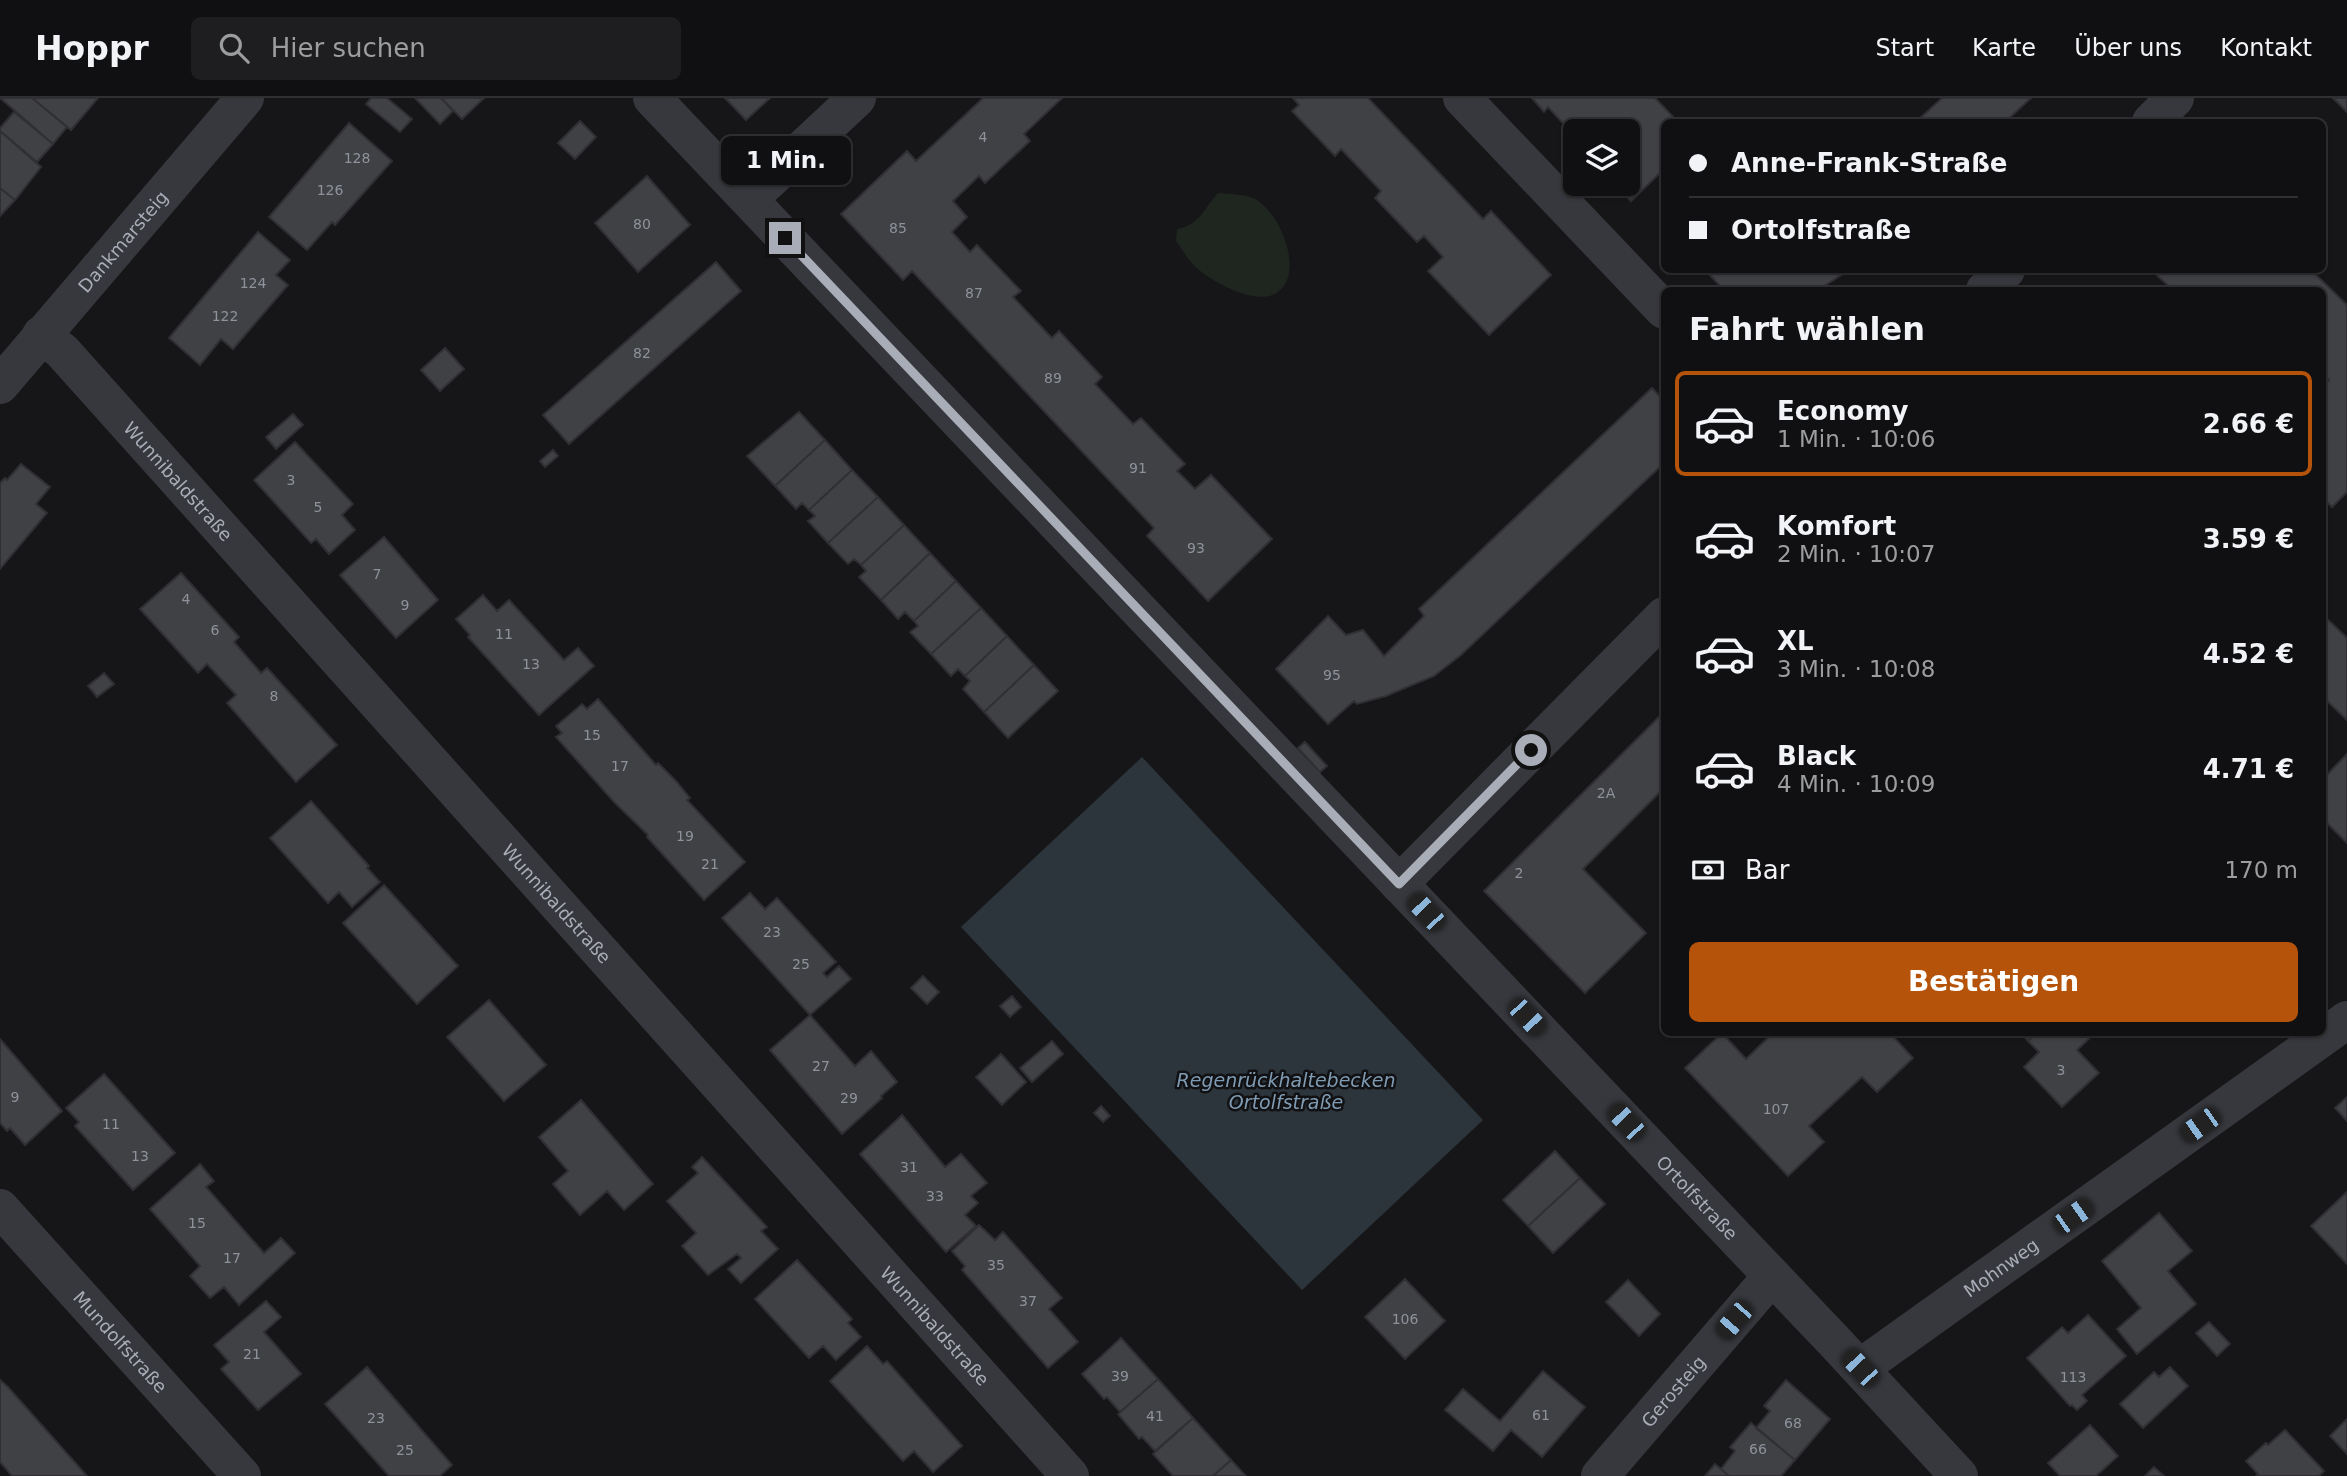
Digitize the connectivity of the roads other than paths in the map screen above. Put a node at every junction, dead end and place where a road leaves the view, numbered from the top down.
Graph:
1 (245, 98) edge
2 (652, 98) edge
3 (857, 98) edge
4 (1462, 98) edge
5 (2175, 98) edge
6 (2154, 119) edge
7 (749, 199) junction
8 (2003, 273) edge
9 (1988, 287) edge
10 (1661, 307) edge
11 (41, 335) junction
12 (0, 385) edge
13 (1661, 619) edge
14 (1399, 884) junction
15 (2347, 1020) edge
16 (2326, 1035) edge
17 (2325, 1036) edge
18 (0, 1208) edge
19 (1772, 1276) junction
20 (1860, 1368) junction
21 (242, 1476) edge
22 (1070, 1476) edge
23 (1601, 1476) edge
24 (1958, 1476) edge

1 - 11 street, Dankmarsteig
2 - 7 street, Ortolfstraße
3 - 7 street
4 - 10 street
5 - 6 street
7 - 14 street, Ortolfstraße
8 - 9 street
11 - 12 street, Dankmarsteig
11 - 22 street, Wunnibaldstraße
13 - 14 street
14 - 19 street, Ortolfstraße
15 - 16 street, Mohnweg
17 - 20 street, Mohnweg
18 - 21 street, Mundolfstraße
19 - 20 street, Ortolfstraße
19 - 23 street, Gerosteig
20 - 24 street, Ortolfstraße

